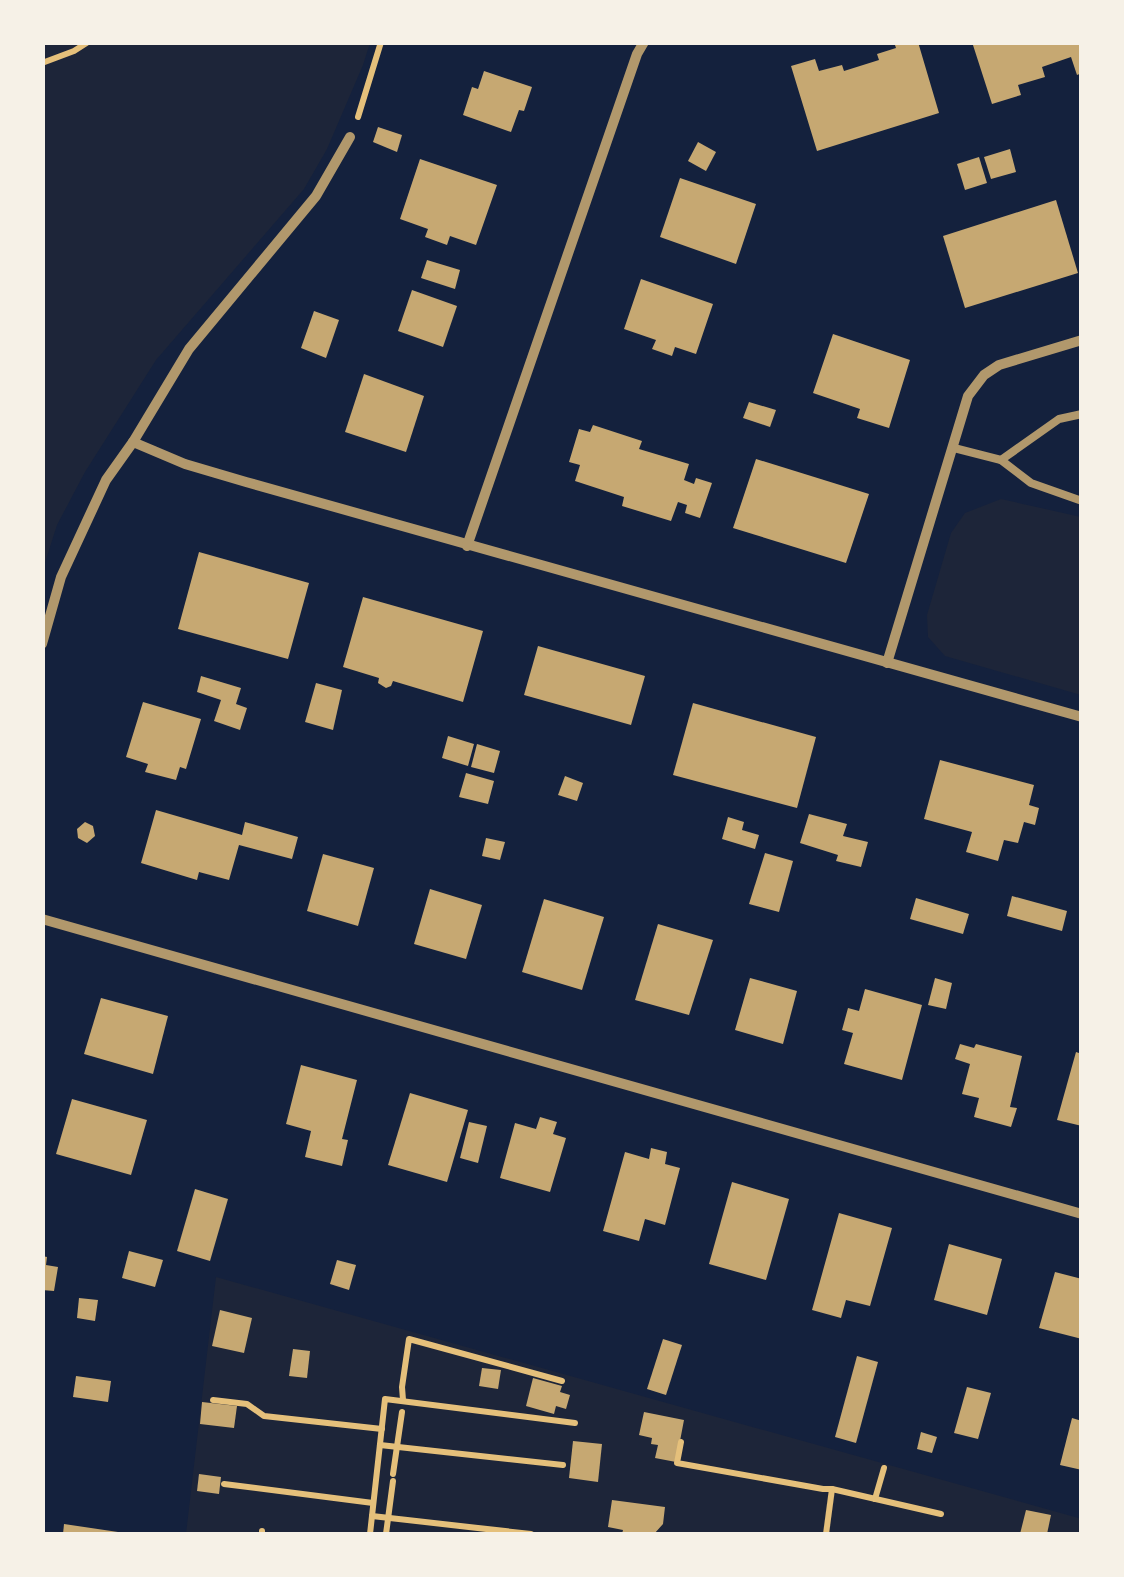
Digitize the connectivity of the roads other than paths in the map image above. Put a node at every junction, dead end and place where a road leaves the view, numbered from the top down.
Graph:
1 (644, 42) edge
2 (350, 136) road end
3 (1082, 340) edge
4 (1082, 414) edge
5 (133, 442) junction
6 (954, 448) junction
7 (1000, 460) junction
8 (1082, 502) edge
9 (467, 546) junction
10 (42, 644) edge
11 (887, 663) junction
12 (1082, 716) edge
13 (42, 919) edge
14 (1082, 1214) edge

1 - 9 street
2 - 5 street
3 - 6 street
4 - 7 lane
5 - 9 street
5 - 10 street
6 - 7 lane
6 - 11 street
7 - 8 lane
9 - 11 street
11 - 12 street
13 - 14 street

